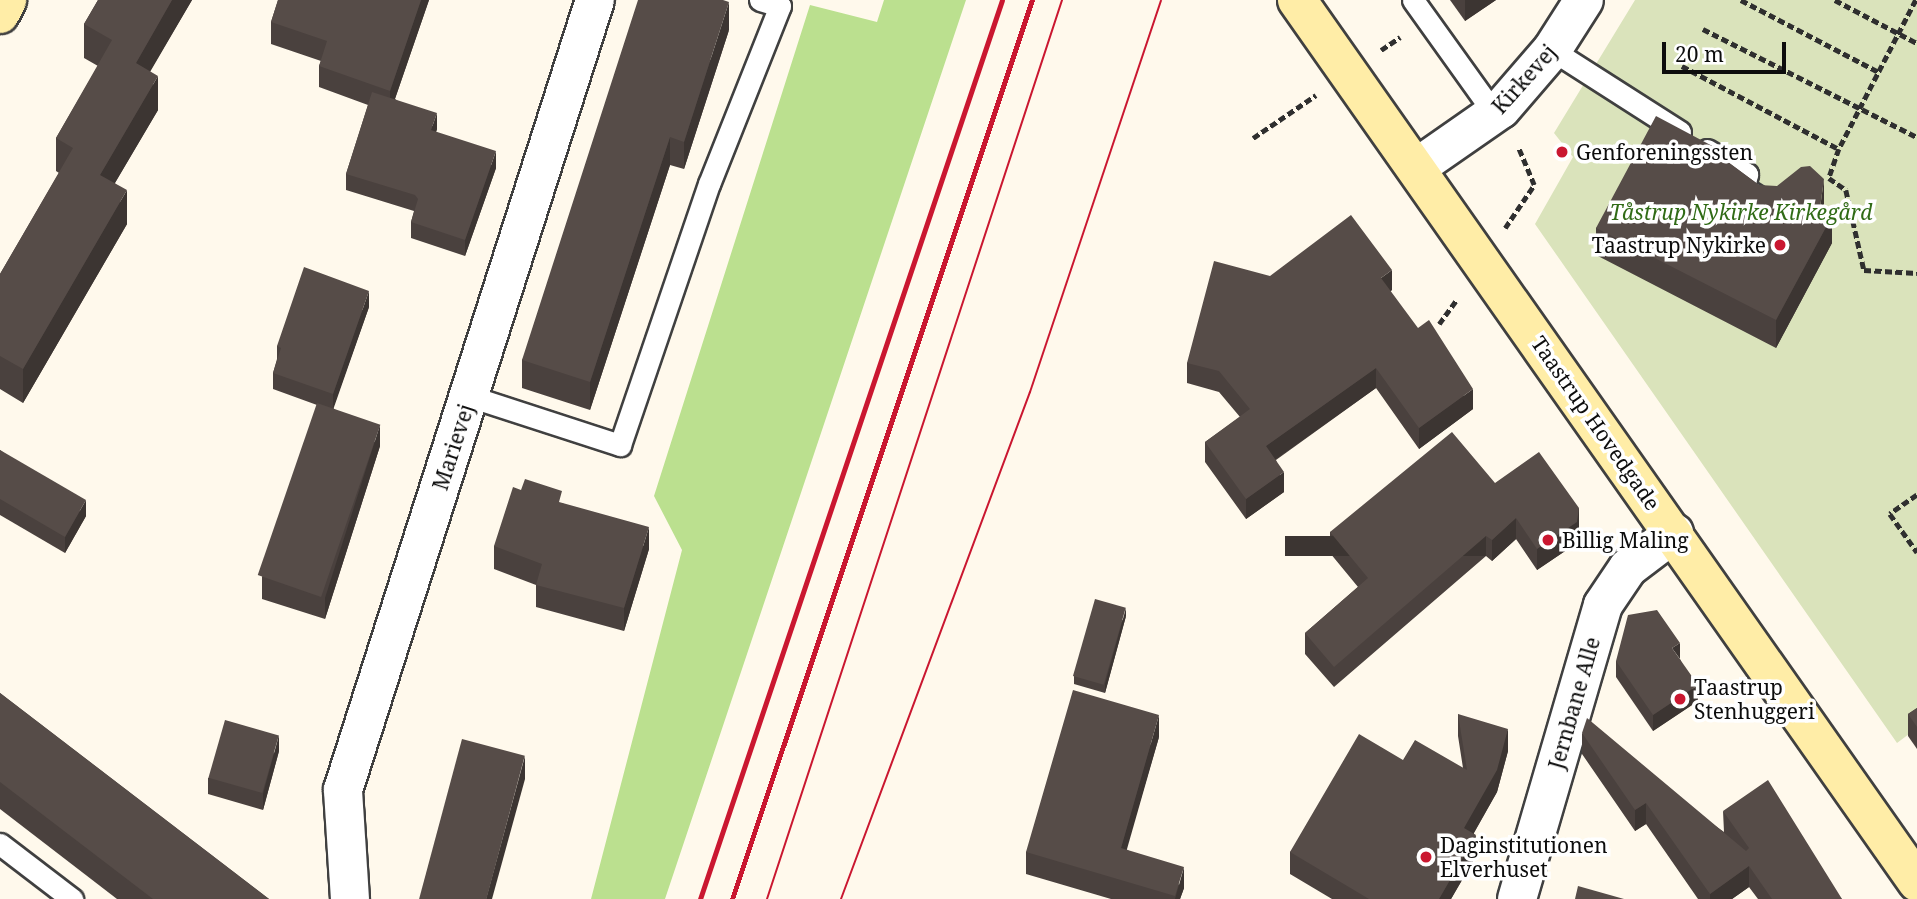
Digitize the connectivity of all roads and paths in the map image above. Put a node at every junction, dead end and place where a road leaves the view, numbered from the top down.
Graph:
1 (7, 0) edge
2 (596, 0) edge
3 (760, 0) edge
4 (1297, 0) edge
5 (1413, 0) edge
6 (1584, 0) edge
7 (1741, 0) edge
8 (1835, 0) edge
9 (1916, 0) edge
10 (0, 14) edge
11 (1703, 29) dead end
12 (1898, 33) junction
13 (1917, 43) edge
14 (1552, 50) junction
15 (1682, 66) dead end
16 (1879, 72) junction
17 (1860, 108) junction
18 (1502, 109) junction
19 (1287, 114) dead end
20 (1917, 137) edge
21 (1253, 138) dead end
22 (1839, 149) junction
23 (1416, 168) junction
24 (1777, 194) edge
25 (1917, 273) edge
26 (469, 396) junction
27 (1917, 495) edge
28 (1674, 533) junction
29 (1917, 552) edge
30 (0, 844) edge
31 (1917, 882) edge
32 (72, 899) edge
33 (350, 899) edge
34 (1517, 899) edge

1 - 10 street
2 - 26 street, Marievej
3 - 26 lane
4 - 23 street, Taastrup Hovedgade
5 - 18 lane
6 - 14 street, Kirkevej
7 - 16 path
8 - 12 path
9 - 12 path
11 - 17 path
12 - 13 path
12 - 16 path
14 - 18 street, Kirkevej
14 - 24 lane
15 - 22 path
16 - 17 path
17 - 20 path
17 - 22 path
18 - 23 street, Kirkevej
19 - 21 path
22 - 25 path
23 - 28 street, Taastrup Hovedgade
26 - 33 street, Marievej
27 - 29 path
28 - 31 street, Taastrup Hovedgade
28 - 34 street, Jernbane Alle
30 - 32 lane

